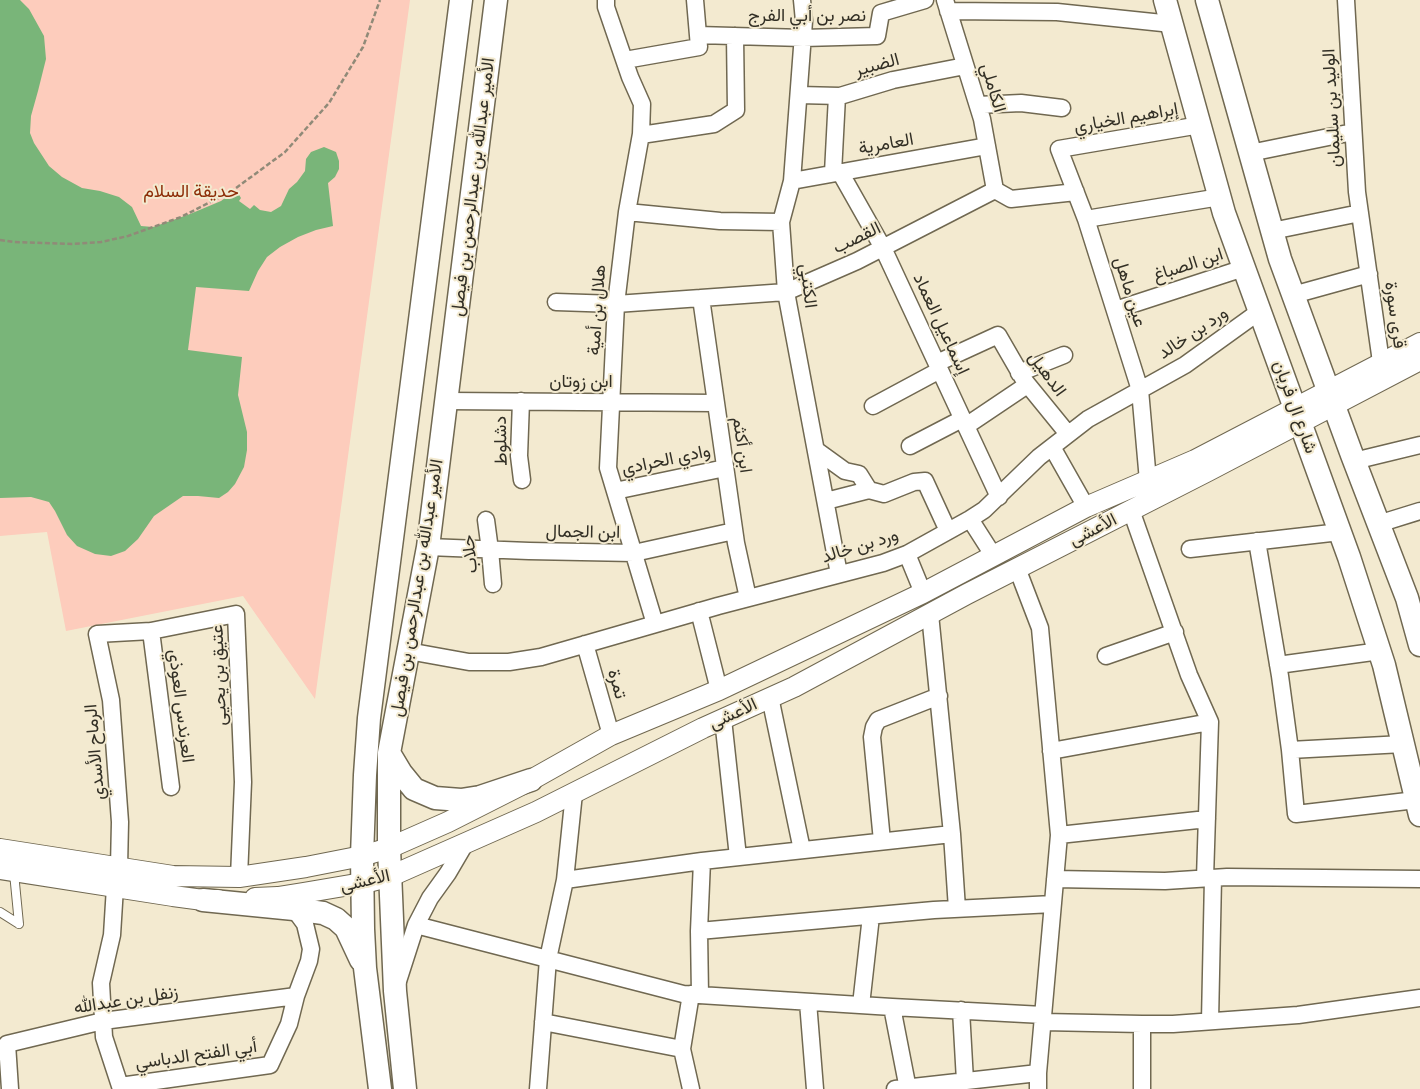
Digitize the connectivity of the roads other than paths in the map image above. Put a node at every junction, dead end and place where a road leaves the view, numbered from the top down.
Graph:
1 (461, 0) edge
2 (496, 0) edge
3 (606, 0) edge
4 (695, 0) edge
5 (802, 0) edge
6 (926, 0) edge
7 (1165, 0) edge
8 (1207, 0) edge
9 (1346, 0) edge
10 (946, 6) edge
11 (1039, 6) edge
12 (1172, 24) junction
13 (698, 35) junction
14 (735, 36) junction
15 (803, 38) junction
16 (625, 60) junction
17 (965, 66) junction
18 (798, 95) junction
19 (837, 96) junction
20 (978, 105) junction
21 (1062, 108) dead end
22 (1200, 125) junction
23 (1353, 132) junction
24 (641, 135) junction
25 (987, 146) junction
26 (1059, 149) joint
27 (1250, 153) junction
28 (836, 173) junction
29 (792, 181) junction
30 (995, 190) junction
31 (1076, 192) junction
32 (1220, 196) junction
33 (627, 212) junction
34 (1360, 213) junction
35 (1086, 220) junction
36 (781, 222) junction
37 (1272, 231) junction
38 (883, 248) junction
39 (1244, 268) junction
40 (1368, 274) junction
41 (786, 292) junction
42 (1293, 295) junction
43 (701, 298) junction
44 (556, 302) dead end
45 (616, 304) junction
46 (1115, 310) junction
47 (1260, 311) junction
48 (1064, 355) dead end
49 (1420, 358) edge
50 (1381, 362) junction
51 (938, 366) junction
52 (1023, 379) junction
53 (1140, 390) junction
54 (1331, 398) junction
55 (446, 401) junction
56 (520, 401) junction
57 (611, 402) junction
58 (716, 403) junction
59 (873, 406) dead end
60 (1298, 415) junction
61 (964, 422) junction
62 (1068, 434) junction
63 (1420, 445) edge
64 (910, 446) dead end
65 (1052, 447) junction
66 (816, 450) junction
67 (1354, 461) junction
68 (725, 468) junction
69 (522, 480) dead end
70 (1148, 481) junction
71 (869, 490) junction
72 (615, 491) junction
73 (999, 497) junction
74 (826, 501) junction
75 (1086, 507) junction
76 (1131, 510) junction
77 (1420, 512) edge
78 (970, 519) junction
79 (486, 520) dead end
80 (1378, 524) junction
81 (734, 531) junction
82 (948, 531) junction
83 (1340, 532) junction
84 (1257, 541) junction
85 (428, 547) junction
86 (1190, 549) dead end
87 (490, 550) junction
88 (634, 553) junction
89 (907, 554) junction
90 (993, 556) junction
91 (1017, 568) junction
92 (839, 574) junction
93 (493, 584) dead end
94 (923, 593) junction
95 (748, 598) junction
96 (699, 611) junction
97 (930, 614) junction
98 (655, 624) junction
99 (150, 631) junction
100 (1175, 632) junction
101 (97, 634) joint
102 (1419, 639) edge
103 (585, 644) junction
104 (408, 651) junction
105 (1380, 651) junction
106 (1106, 656) dead end
107 (1278, 665) junction
108 (720, 690) junction
109 (939, 696) junction
110 (770, 698) junction
111 (723, 719) junction
112 (1210, 722) junction
113 (612, 735) junction
114 (1403, 744) junction
115 (1290, 750) junction
116 (1051, 751) junction
117 (389, 754) junction
118 (531, 780) junction
119 (171, 786) dead end
120 (574, 793) junction
121 (1418, 807) edge
122 (1207, 819) junction
123 (952, 834) junction
124 (1059, 835) junction
125 (882, 841) junction
126 (465, 844) junction
127 (389, 848) junction
128 (0, 849) edge
129 (802, 850) junction
130 (362, 856) junction
131 (738, 857) junction
132 (702, 861) junction
133 (119, 867) junction
134 (7, 870) edge
135 (391, 876) junction
136 (239, 877) junction
137 (1209, 878) junction
138 (1055, 879) junction
139 (1420, 879) edge
140 (565, 880) junction
141 (363, 883) junction
142 (115, 887) junction
143 (203, 900) joint
144 (286, 903) junction
145 (1053, 904) junction
146 (957, 909) junction
147 (0, 912) edge
148 (871, 916) junction
149 (416, 925) junction
150 (699, 931) junction
151 (548, 959) junction
152 (365, 968) junction
153 (395, 991) junction
154 (695, 995) junction
155 (296, 996) junction
156 (1420, 998) edge
157 (808, 1002) junction
158 (861, 1005) junction
159 (892, 1008) junction
160 (960, 1010) junction
161 (1043, 1018) junction
162 (103, 1021) junction
163 (1210, 1021) junction
164 (543, 1022) junction
165 (1142, 1024) junction
166 (682, 1049) junction
167 (966, 1081) junction
168 (1038, 1081) edge
169 (120, 1088) edge
170 (10, 1089) edge
171 (380, 1089) edge
172 (406, 1089) edge
173 (541, 1089) edge
174 (691, 1089) edge
175 (815, 1089) edge
176 (903, 1089) edge
177 (1142, 1089) edge

1 - 130 main road, الأمير عبدالله بن عبدالرحمن بن فيصل
2 - 55 main road, الأمير عبدالله بن عبدالرحمن بن فيصل
3 - 16 street, هلال بن أمية
4 - 13 street
5 - 15 street, الكتبي
6 - 15 street, نصر بن أبي الفرج
7 - 12 main road, شارع ال فريان
8 - 27 main road, شارع ال فريان
9 - 23 street, الوليد بن سليمان
10 - 11 street
10 - 17 street, الكاملي
11 - 12 street
12 - 22 main road, شارع ال فريان
13 - 14 street, نصر بن أبي الفرج
13 - 16 street
14 - 15 street, نصر بن أبي الفرج
14 - 24 street
15 - 18 street, الكتبي
16 - 24 street, هلال بن أمية
17 - 19 street, الضبير
17 - 20 street, الكاملي
18 - 19 street, الضبير
18 - 29 street, الكتبي
19 - 28 street
20 - 21 street
20 - 25 street, الكاملي
22 - 26 street, إبراهيم الخياري
22 - 32 main road, شارع ال فريان
23 - 27 street
23 - 34 street, الوليد بن سليمان
24 - 33 street, هلال بن أمية
25 - 28 street, العامرية
25 - 30 street, الكاملي
26 - 31 street, عين ماهل
27 - 37 main road, شارع ال فريان
28 - 29 street, العامرية
28 - 38 street, إسماعيل العماد
29 - 36 street, الكتبي
30 - 31 street
30 - 38 street, القصب
31 - 35 street, عين ماهل
32 - 35 street
32 - 39 main road, شارع ال فريان
33 - 36 street
33 - 45 street, هلال بن أمية
34 - 37 street
34 - 40 street, قرى سورة
35 - 46 street, عين ماهل
36 - 41 street, الكتبي
37 - 42 main road, شارع ال فريان
38 - 41 street, القصب
38 - 51 street, إسماعيل العماد
39 - 46 street, ابن الصباغ
39 - 47 main road, شارع ال فريان
40 - 42 street, قرى سورة
40 - 50 street, قرى سورة
41 - 43 street, القصب
41 - 66 street, الكتبي
42 - 54 main road, شارع ال فريان
43 - 45 street, القصب
43 - 58 street, ابن أكثم
44 - 45 street, القصب
45 - 57 street, هلال بن أمية
46 - 53 street, عين ماهل
47 - 53 street, ورد بن خالد
47 - 60 main road, شارع ال فريان
48 - 52 street
49 - 50 street, الأعشى
49 - 54 street, الأعشى
50 - 54 street, الأعشى
51 - 52 street, الدهيل
51 - 59 street
51 - 61 street, إسماعيل العماد
52 - 61 street
52 - 62 street, الدهيل
53 - 62 street, ورد بن خالد
53 - 70 street, عين ماهل
54 - 60 street, الأعشى
54 - 67 main road, شارع ال فريان
55 - 56 street, ابن زوتان
55 - 85 main road, الأمير عبدالله بن عبدالرحمن بن فيصل
56 - 57 street, ابن زوتان
56 - 69 street, دشلوط
57 - 58 street, ابن زوتان
57 - 72 street, هلال بن أمية
58 - 68 street, ابن أكثم
60 - 70 street, الأعشى
60 - 76 street, الأعشى
60 - 83 main road, شارع ال فريان
61 - 64 street
61 - 73 street, إسماعيل العماد
62 - 65 street, ورد بن خالد
63 - 67 street
65 - 73 street, ورد بن خالد
65 - 75 street
66 - 71 street
66 - 74 street, الكتبي
67 - 80 main road, شارع ال فريان
68 - 72 street, وادي الحرادي
68 - 81 street, ابن أكثم
70 - 75 street, الأعشى
71 - 74 street
71 - 82 street
72 - 88 street, هلال بن أمية
73 - 78 street, ورد بن خالد
74 - 92 street, الكتبي
75 - 90 street, الأعشى
76 - 91 street, الأعشى
76 - 100 street
77 - 80 street
78 - 82 street, ورد بن خالد
78 - 90 street
79 - 87 street, حلاب
80 - 102 main road, شارع ال فريان
81 - 88 street, ابن الجمال
81 - 95 street, ابن أكثم
82 - 89 street, ورد بن خالد
83 - 84 street
83 - 105 main road, شارع ال فريان
84 - 86 street
84 - 107 street
85 - 87 street, ابن الجمال
85 - 104 main road, الأمير عبدالله بن عبدالرحمن بن فيصل
87 - 88 street, ابن الجمال
87 - 93 street, حلاب
88 - 98 street, هلال بن أمية
89 - 92 street, ورد بن خالد
89 - 94 street
90 - 94 street, الأعشى
91 - 97 street, الأعشى
91 - 116 street
92 - 95 street, ورد بن خالد
94 - 108 street, الأعشى
95 - 96 street, ورد بن خالد
96 - 98 street, ورد بن خالد
96 - 108 street
97 - 109 street
97 - 110 street, الأعشى
98 - 103 street, ورد بن خالد
99 - 101 street, عتيق بن يحيى
99 - 119 street, العرندس العوذي
99 - 136 street, عتيق بن يحيى
100 - 106 street
100 - 112 street
101 - 133 street, الرماح الأسدي
103 - 104 street, ورد بن خالد
103 - 113 street, تمرة
104 - 117 main road, الأمير عبدالله بن عبدالرحمن بن فيصل
105 - 107 street
105 - 114 main road, شارع ال فريان
107 - 115 street
108 - 113 street, الأعشى
109 - 123 street
109 - 125 street
110 - 111 street, الأعشى
110 - 129 street
111 - 120 street, الأعشى
111 - 131 street
112 - 116 street
112 - 122 street
113 - 118 street, الأعشى
114 - 115 street
114 - 121 main road, شارع ال فريان
115 - 121 street
116 - 124 street
117 - 118 main road
117 - 127 main road, الأمير عبدالله بن عبدالرحمن بن فيصل
118 - 127 street, الأعشى
120 - 126 street, الأعشى
120 - 140 street
122 - 124 street
122 - 137 street
123 - 125 street
123 - 146 street
124 - 138 street
125 - 129 street
126 - 135 street, الأعشى
126 - 149 street
127 - 130 street, الأعشى
127 - 135 main road, الأمير عبدالله بن عبدالرحمن بن فيصل
128 - 133 street, الأعشى
129 - 131 street
130 - 136 street, الأعشى
130 - 141 main road, الأمير عبدالله بن عبدالرحمن بن فيصل
131 - 132 street
132 - 140 street
132 - 150 street
133 - 136 street, الأعشى
134 - 142 street
134 - 147 lane
135 - 141 street, الأعشى
135 - 153 main road, الأمير عبدالله بن عبدالرحمن بن فيصل
137 - 138 street
137 - 139 street
137 - 163 street
138 - 145 street
140 - 151 street
141 - 144 street, الأعشى
141 - 152 main road, الأمير عبدالله بن عبدالرحمن بن فيصل
142 - 143 street
142 - 162 street
143 - 144 main road
144 - 152 main road
144 - 155 street, أبي الفتح الدباسي
145 - 146 street
145 - 161 street
146 - 148 street
148 - 150 street
148 - 158 street
149 - 151 street
149 - 153 street
150 - 154 street
151 - 154 street
151 - 164 street
152 - 171 main road, الأمير عبدالله بن عبدالرحمن بن فيصل
153 - 172 main road, الأمير عبدالله بن عبدالرحمن بن فيصل
154 - 157 street
154 - 166 street
155 - 162 street, زنفل بن عبدالله
155 - 169 street, أبي الفتح الدباسي
156 - 163 street
157 - 158 street
157 - 175 street
158 - 159 street
159 - 160 street
159 - 176 street
160 - 161 street
160 - 167 street
161 - 165 street
161 - 168 street
162 - 169 street
162 - 170 street, زنفل بن عبدالله
163 - 165 street
164 - 166 street
164 - 173 street
165 - 177 street
166 - 174 street
167 - 168 street
167 - 176 street

